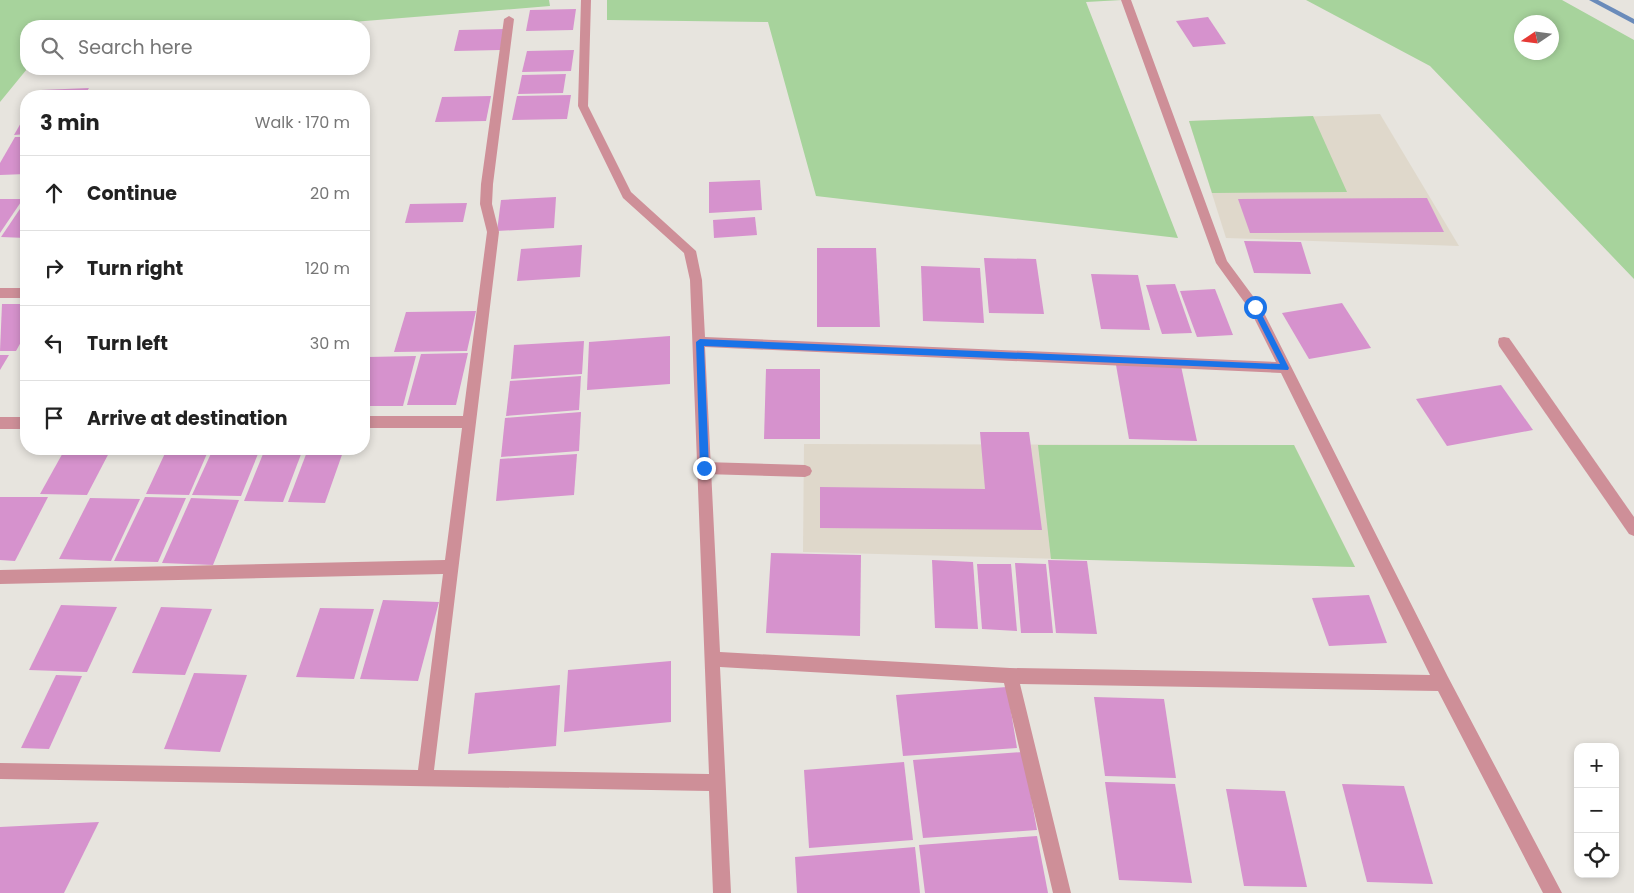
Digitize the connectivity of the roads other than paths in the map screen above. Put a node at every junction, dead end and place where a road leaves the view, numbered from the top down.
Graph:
1 (586, 0) edge
2 (1126, 0) edge
3 (509, 20) dead end
4 (0, 293) edge
5 (20, 293) edge
6 (700, 342) junction
7 (1504, 342) dead end
8 (1285, 368) junction
9 (370, 422) edge
10 (471, 422) junction
11 (20, 423) edge
12 (0, 424) edge
13 (704, 468) junction
14 (805, 470) dead end
15 (1634, 529) edge
16 (451, 567) junction
17 (0, 576) edge
18 (712, 659) junction
19 (1010, 676) junction
20 (1442, 683) junction
21 (0, 771) edge
22 (425, 778) junction
23 (716, 783) junction
24 (722, 893) edge
25 (1062, 893) edge
26 (1553, 893) edge

1 - 6 street
2 - 8 street
3 - 10 street
4 - 5 street
6 - 8 street
6 - 13 street
7 - 15 street
8 - 20 street
9 - 10 street
10 - 16 street
11 - 12 street
13 - 14 street
13 - 18 street
16 - 17 street
16 - 22 street
18 - 19 street
18 - 23 street
19 - 20 street
19 - 25 street
20 - 26 street
21 - 22 street
22 - 23 street
23 - 24 street

